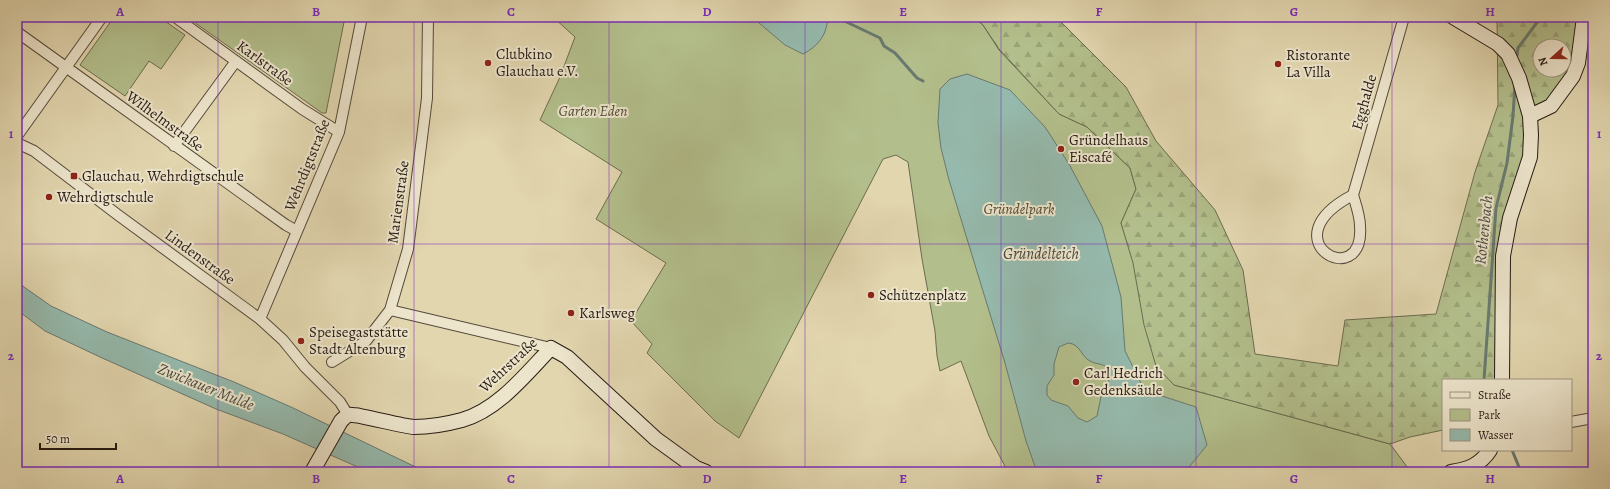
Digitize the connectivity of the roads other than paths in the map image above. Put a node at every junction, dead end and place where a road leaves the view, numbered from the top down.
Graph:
1 (102, 17) edge
2 (175, 17) edge
3 (362, 17) edge
4 (428, 17) edge
5 (1404, 17) edge
6 (1452, 17) edge
7 (1584, 17) edge
8 (17, 32) edge
9 (236, 61) junction
10 (65, 67) junction
11 (1530, 116) junction
12 (339, 132) junction
13 (17, 136) edge
14 (17, 143) edge
15 (174, 146) junction
16 (1353, 196) junction
17 (297, 231) junction
18 (390, 310) junction
19 (260, 319) junction
20 (552, 348) junction
21 (332, 362) dead end
22 (1502, 379) edge
23 (344, 418) junction
24 (1593, 418) edge
25 (1572, 422) edge
26 (1489, 451) edge
27 (316, 467) edge
28 (706, 472) edge
29 (1451, 472) edge

1 - 10 street
2 - 9 street, Karlstraße
3 - 12 street, Wehrdigtstraße
4 - 18 street, Marienstraße
5 - 16 street, Egghalde
6 - 11 street
7 - 11 street
8 - 10 street, Wilhelmstraße
9 - 12 street, Karlstraße
9 - 15 street
10 - 13 street
10 - 15 street, Wilhelmstraße
11 - 22 street
12 - 17 street, Wehrdigtstraße
14 - 19 street, Lindenstraße
15 - 17 street, Wilhelmstraße
16 - 16 street, Egghalde
17 - 19 street, Wehrdigtstraße
18 - 20 street, Wehrstraße
18 - 21 street, Marienstraße
19 - 23 street, Lindenstraße
20 - 23 street, Wehrstraße
20 - 28 street, Wehrstraße
23 - 27 street
24 - 25 street
26 - 29 street

